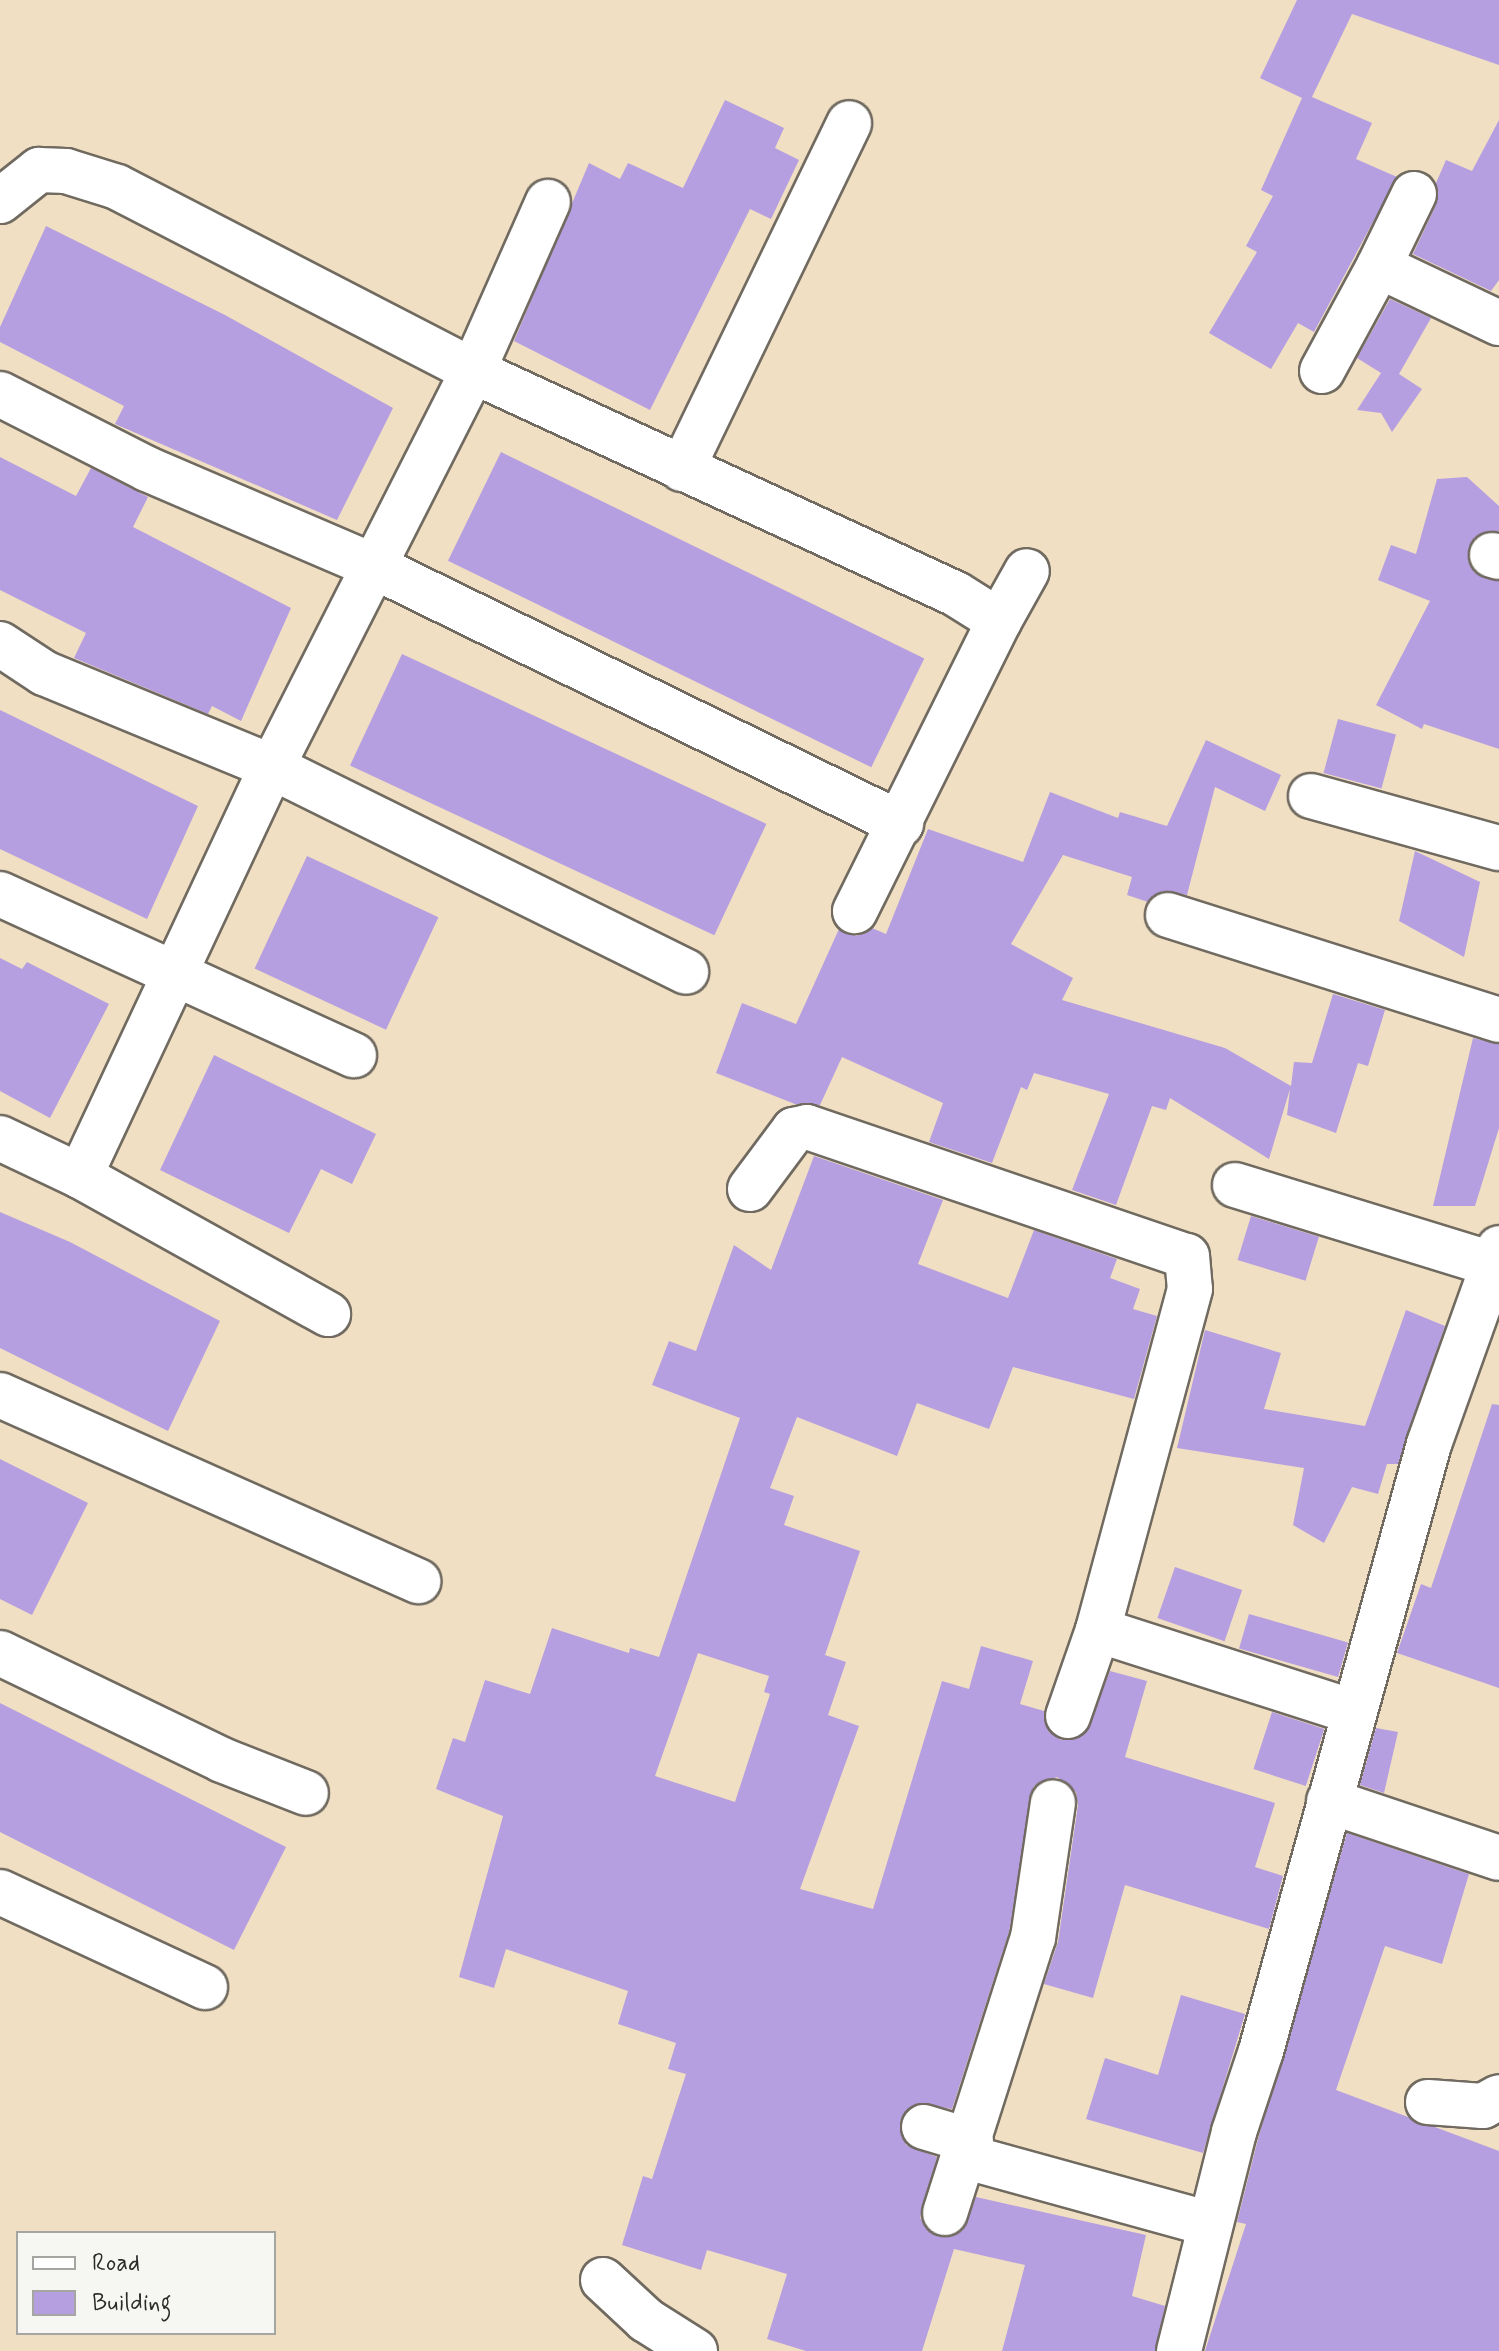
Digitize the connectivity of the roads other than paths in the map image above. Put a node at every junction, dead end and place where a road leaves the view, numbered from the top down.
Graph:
1 (849, 123) dead end
2 (1414, 194) dead end
3 (0, 201) edge
4 (548, 202) dead end
5 (1379, 266) junction
6 (1499, 323) edge
7 (473, 371) junction
8 (1322, 371) dead end
9 (0, 394) edge
10 (682, 469) junction
11 (371, 565) junction
12 (1027, 571) dead end
13 (999, 621) junction
14 (0, 644) edge
15 (272, 767) junction
16 (1311, 796) dead end
17 (901, 824) junction
18 (1499, 848) edge
19 (0, 894) edge
20 (855, 911) dead end
21 (1168, 915) dead end
22 (178, 971) junction
23 (686, 972) dead end
24 (1499, 1020) edge
25 (354, 1055) dead end
26 (0, 1138) edge
27 (80, 1176) junction
28 (1235, 1185) dead end
29 (750, 1189) dead end
30 (1497, 1259) edge
31 (328, 1314) dead end
32 (0, 1395) edge
33 (418, 1581) dead end
34 (1098, 1630) junction
35 (0, 1653) edge
36 (1353, 1712) junction
37 (1068, 1716) dead end
38 (306, 1793) dead end
39 (1329, 1801) junction
40 (1053, 1802) dead end
41 (1499, 1858) edge
42 (0, 1892) edge
43 (205, 1987) dead end
44 (1499, 2097) edge
45 (1428, 2102) dead end
46 (924, 2127) dead end
47 (969, 2149) junction
48 (945, 2213) dead end
49 (1210, 2224) junction
50 (603, 2280) dead end
51 (695, 2351) edge
52 (1179, 2351) edge

1 - 10 street
2 - 5 street
3 - 7 street
4 - 7 street
5 - 6 street
5 - 8 street
7 - 10 street
7 - 11 street
9 - 11 street
10 - 13 street
11 - 15 street
11 - 17 street
12 - 13 street
13 - 17 street
14 - 15 street
15 - 22 street
15 - 23 street
16 - 18 street
17 - 20 street
19 - 22 street
21 - 24 street
22 - 25 street
22 - 27 street
26 - 27 street
27 - 31 street
28 - 30 street
29 - 34 street
30 - 36 street
32 - 33 street
34 - 36 street
34 - 37 street
35 - 38 street
36 - 39 street
39 - 41 street
39 - 49 street
40 - 47 street
42 - 43 street
44 - 45 street
46 - 47 street
47 - 48 street
47 - 49 street
49 - 52 street
50 - 51 street

